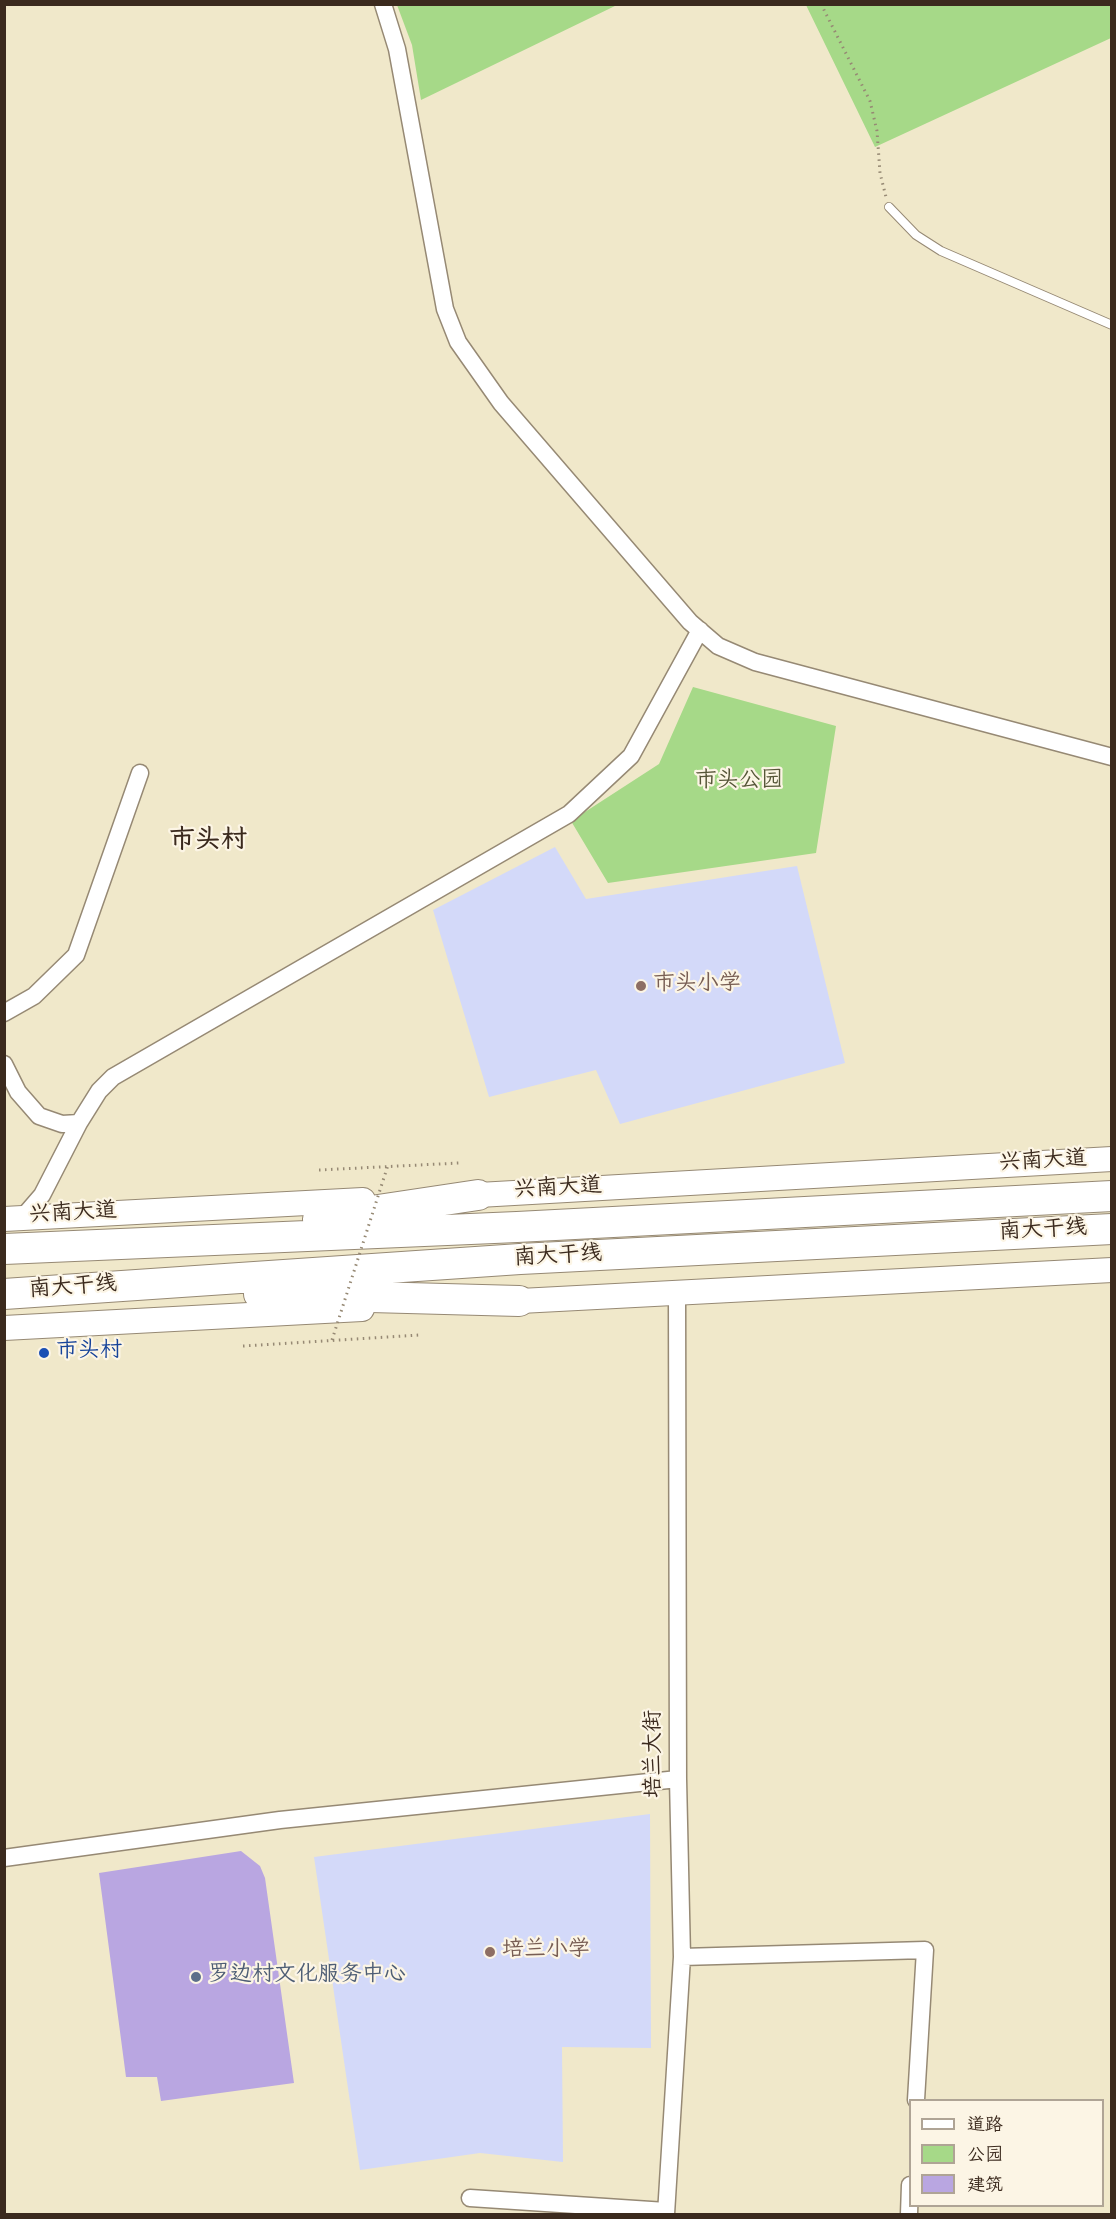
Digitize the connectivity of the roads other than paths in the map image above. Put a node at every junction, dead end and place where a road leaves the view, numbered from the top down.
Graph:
1 (383, 4) edge
2 (889, 207) road end
3 (1112, 325) edge
4 (700, 630) junction
5 (1112, 757) edge
6 (140, 773) dead end
7 (4, 1013) edge
8 (4, 1064) edge
9 (79, 1124) junction
10 (1112, 1159) edge
11 (478, 1195) junction
12 (1112, 1196) edge
13 (14, 1218) edge
14 (1112, 1229) edge
15 (165, 1242) junction
16 (4, 1249) edge
17 (1112, 1270) edge
18 (73, 1289) junction
19 (677, 1293) junction
20 (4, 1294) edge
21 (519, 1301) junction
22 (4, 1328) edge
23 (678, 1779) junction
24 (4, 1858) edge
25 (682, 1957) junction
26 (916, 2099) edge
27 (470, 2198) dead end
28 (564, 2209) edge
29 (666, 2213) edge

1 - 4 street
2 - 3 lane
4 - 5 street
4 - 9 street
6 - 7 street
8 - 9 street
9 - 13 street
10 - 11 main road, 兴南大道
11 - 13 main road, 兴南大道
11 - 15 highway
12 - 15 highway, 南大干线
14 - 18 highway, 南大干线
15 - 16 highway, 南大干线
17 - 19 main road
18 - 20 highway, 南大干线
18 - 21 highway
19 - 21 main road
19 - 23 street, 培兰大街
21 - 22 main road
23 - 24 street
23 - 25 street, 培兰大街
25 - 26 street
25 - 29 street, 培兰大街
27 - 28 street
28 - 29 street

